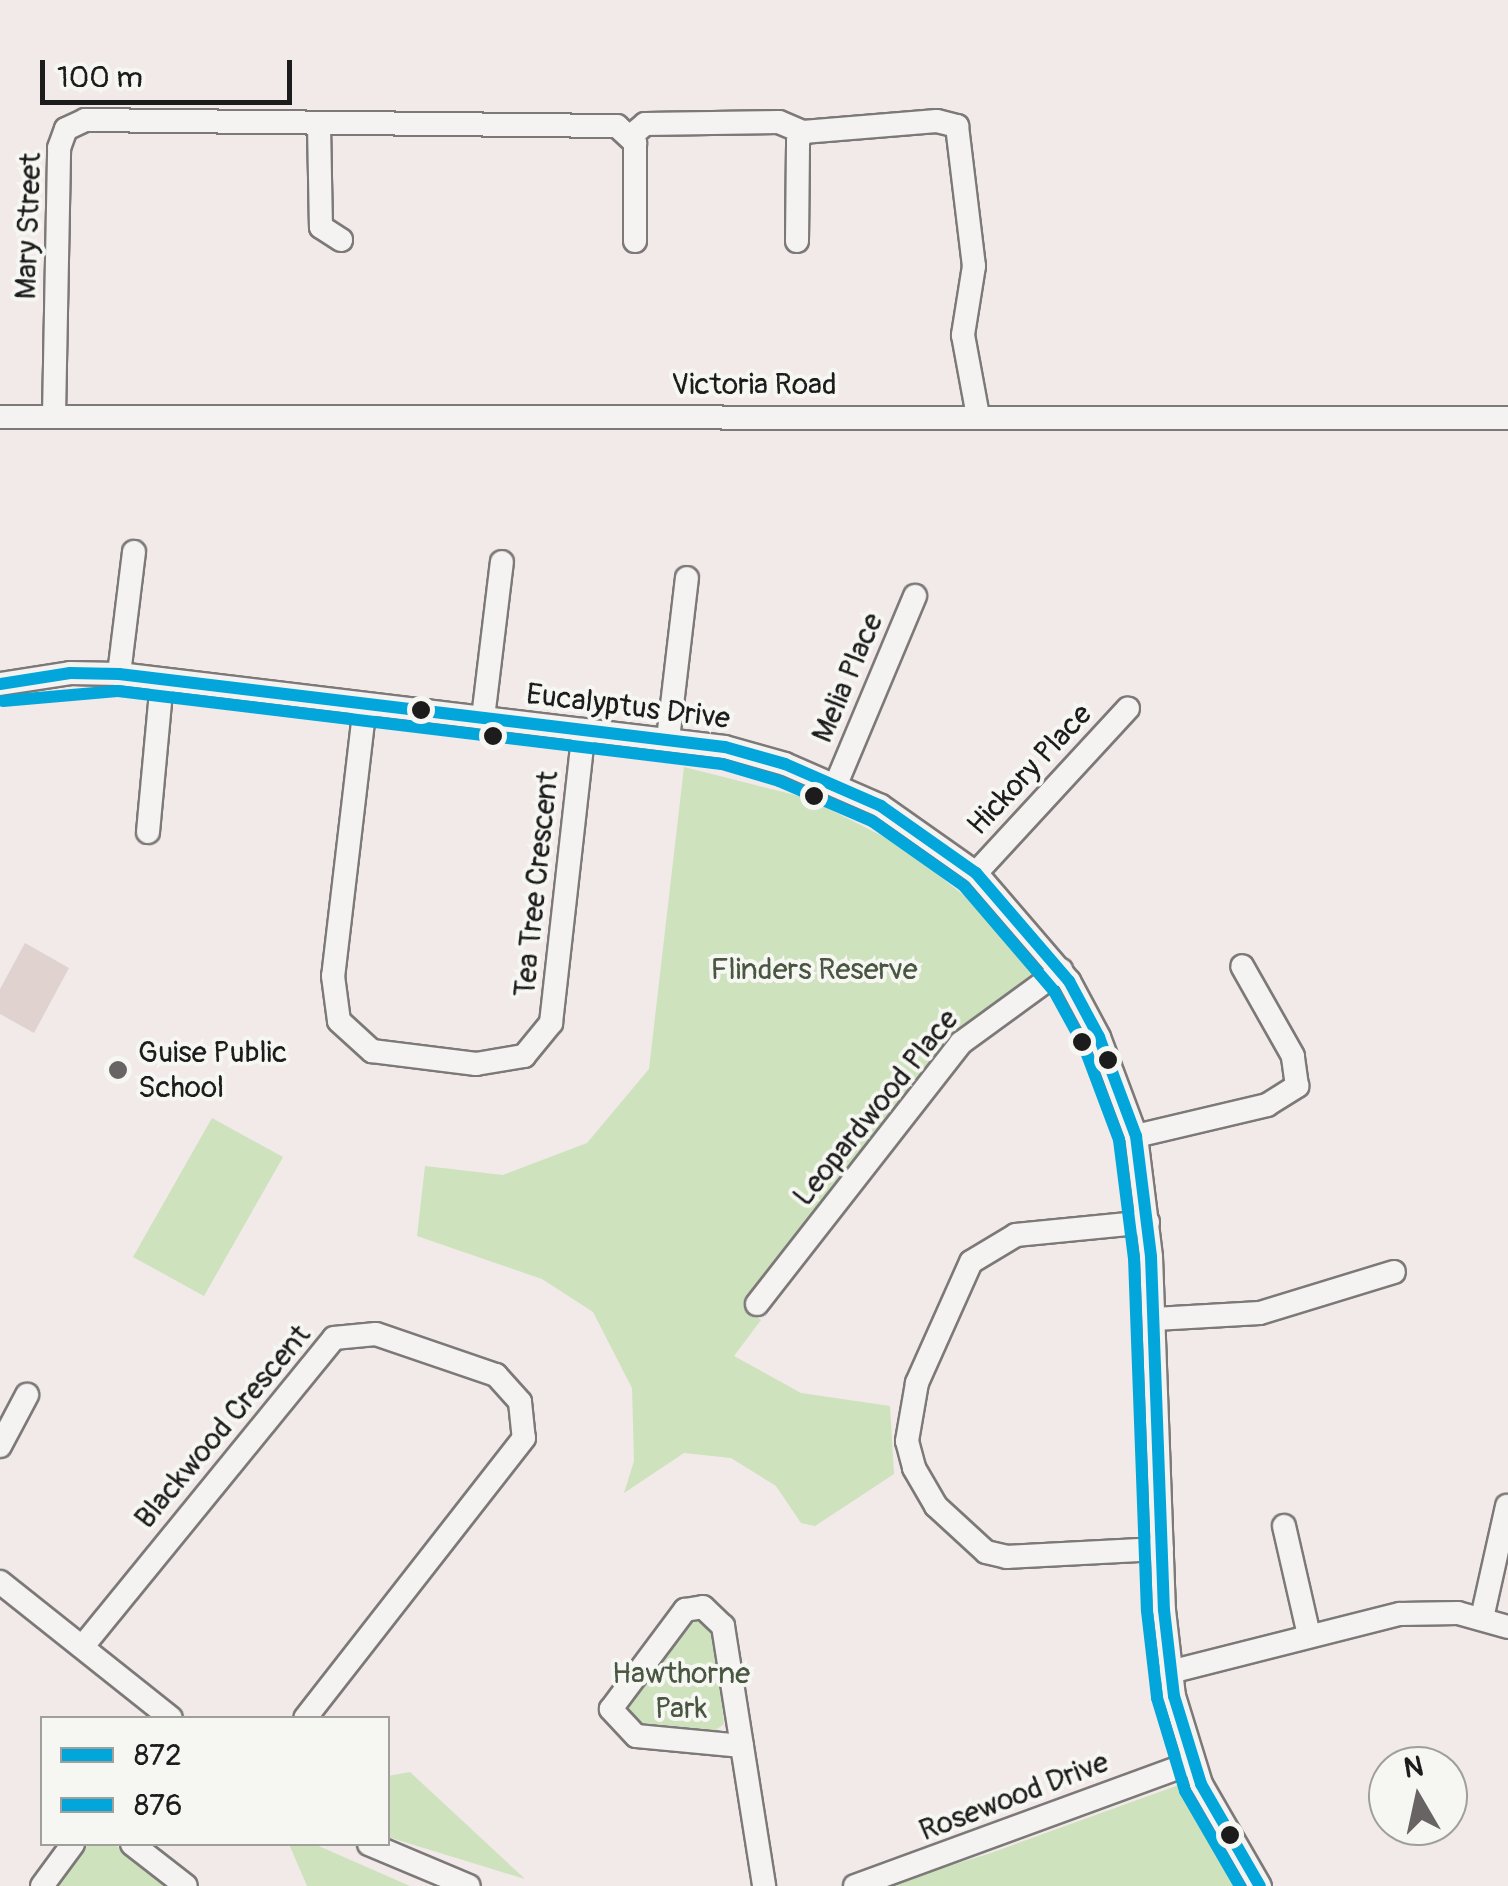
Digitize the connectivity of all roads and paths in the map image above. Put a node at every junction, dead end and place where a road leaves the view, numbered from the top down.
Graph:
1 (319, 126) junction
2 (804, 132) junction
3 (634, 139) junction
4 (341, 240) dead end
5 (636, 241) dead end
6 (797, 242) dead end
7 (54, 416) junction
8 (978, 416) junction
9 (0, 418) edge
10 (1508, 418) edge
11 (134, 552) dead end
12 (502, 562) dead end
13 (687, 578) dead end
14 (915, 596) dead end
15 (118, 674) junction
16 (162, 680) junction
17 (0, 684) edge
18 (365, 704) junction
19 (1128, 708) dead end
20 (483, 718) junction
21 (584, 730) junction
22 (668, 739) junction
23 (836, 784) junction
24 (148, 832) dead end
25 (976, 873) junction
26 (1242, 966) dead end
27 (1061, 970) junction
28 (1136, 1136) junction
29 (1148, 1222) junction
30 (1394, 1272) dead end
31 (757, 1304) dead end
32 (1155, 1318) junction
33 (27, 1395) dead end
34 (0, 1446) edge
35 (1508, 1506) edge
36 (1284, 1526) dead end
37 (1162, 1549) junction
38 (0, 1582) edge
39 (1482, 1618) junction
40 (1508, 1627) edge
41 (1309, 1635) junction
42 (83, 1646) junction
43 (1170, 1672) junction
44 (169, 1716) edge
45 (307, 1716) edge
46 (742, 1746) junction
47 (1192, 1763) junction
48 (72, 1846) edge
49 (135, 1846) edge
50 (374, 1846) edge
51 (42, 1886) edge
52 (186, 1886) edge
53 (469, 1886) edge
54 (764, 1886) edge
55 (855, 1886) edge
56 (1260, 1886) edge

1 - 3 street, Mary Street
1 - 4 street
1 - 7 street, Mary Street
2 - 3 street, Mary Street
2 - 6 street
2 - 8 street, Mary Street
3 - 5 street
7 - 8 street, Victoria Road
7 - 9 street, Victoria Road
8 - 10 street, Victoria Road
11 - 15 street
12 - 20 street
13 - 22 street
14 - 23 street, Melia Place
15 - 16 street, Eucalyptus Drive
15 - 17 street, Eucalyptus Drive
16 - 18 street, Eucalyptus Drive
16 - 24 street
18 - 20 street, Eucalyptus Drive
18 - 21 street, Tea Tree Crescent
19 - 25 street, Hickory Place
20 - 21 street, Eucalyptus Drive
21 - 22 street, Eucalyptus Drive
22 - 23 street, Eucalyptus Drive
23 - 25 street, Eucalyptus Drive
25 - 27 street, Eucalyptus Drive
26 - 28 street
27 - 28 street, Eucalyptus Drive
27 - 31 street, Leopardwood Place
28 - 29 street, Eucalyptus Drive
29 - 32 street, Eucalyptus Drive
29 - 37 street
30 - 32 street
32 - 37 street, Eucalyptus Drive
33 - 34 street
35 - 39 street
36 - 41 street
37 - 43 street, Eucalyptus Drive
38 - 42 street
39 - 40 street
39 - 41 street
41 - 43 street
42 - 44 street
42 - 45 street, Blackwood Crescent
43 - 47 street, Eucalyptus Drive
46 - 46 street
46 - 54 street
47 - 55 street, Rosewood Drive
47 - 56 street, Eucalyptus Drive
48 - 51 street
49 - 52 street
50 - 53 street

